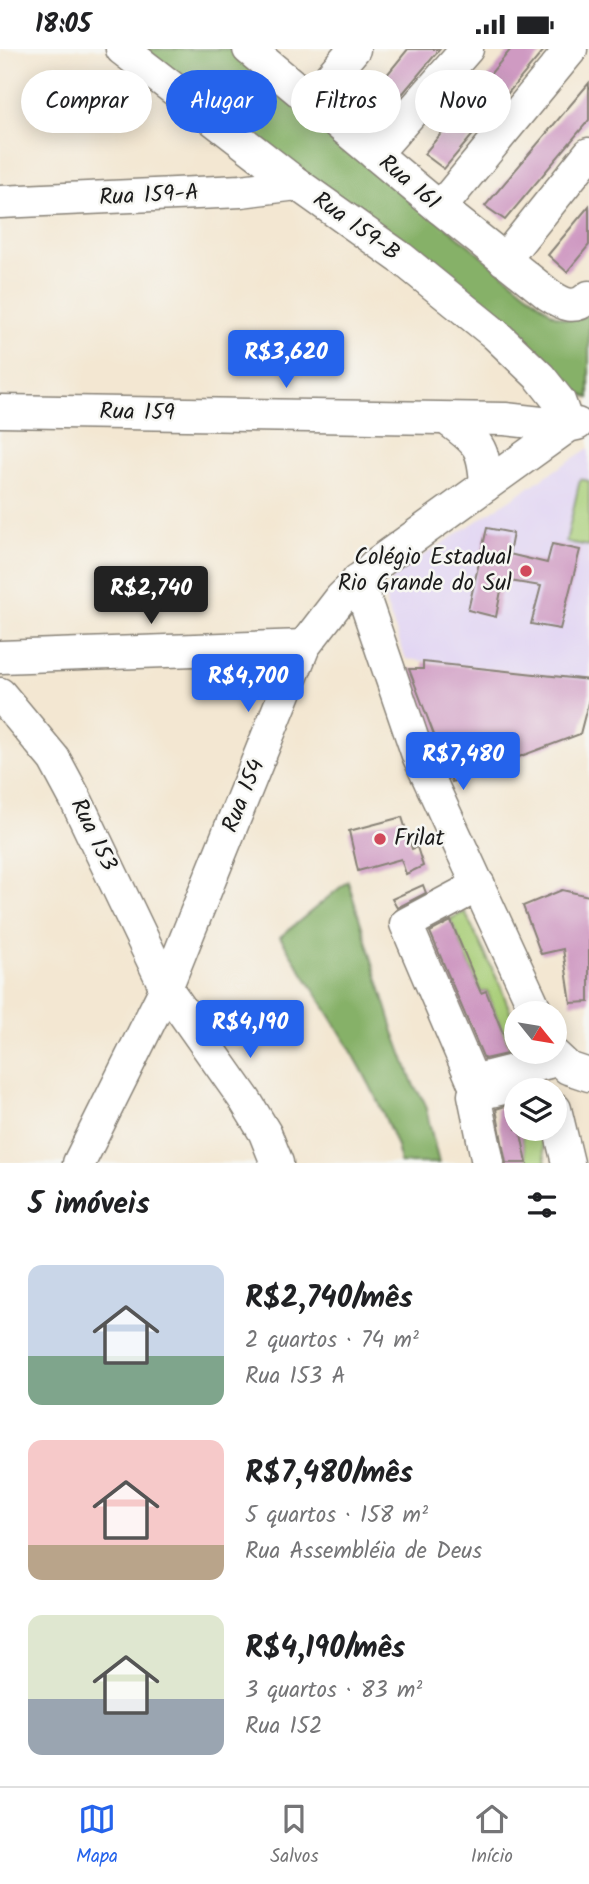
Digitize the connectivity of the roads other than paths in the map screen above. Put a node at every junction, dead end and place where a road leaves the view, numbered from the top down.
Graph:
1 (122, 49) edge
2 (248, 49) edge
3 (354, 49) edge
4 (467, 49) edge
5 (571, 49) edge
6 (336, 70) edge
7 (291, 85) edge
8 (349, 133) edge
9 (589, 154) edge
10 (375, 155) junction
11 (297, 184) junction
12 (0, 202) edge
13 (440, 208) junction
14 (505, 260) junction
15 (582, 301) edge
16 (0, 411) edge
17 (447, 419) junction
18 (579, 424) edge
19 (486, 485) junction
20 (358, 580) junction
21 (304, 646) junction
22 (0, 657) edge
23 (0, 694) edge
24 (479, 885) junction
25 (166, 988) junction
26 (532, 1001) edge
27 (550, 1066) edge
28 (589, 1075) edge
29 (563, 1141) edge
30 (79, 1163) edge
31 (277, 1163) edge
32 (488, 1163) edge
33 (568, 1163) edge

1 - 11 street, Rua 159-B
2 - 7 street, Rua 161
3 - 6 street
4 - 10 street
5 - 13 street
8 - 10 street, Rua 161
9 - 14 street
10 - 13 street, Rua 161
11 - 12 street, Rua 159-A
11 - 18 street, Rua 159-B
13 - 14 street, Rua 161
14 - 15 street, Rua 161
16 - 17 street, Rua 159
17 - 18 street, Rua 159
17 - 19 street
18 - 19 street, Rua 154
19 - 20 street, Rua 154
20 - 21 street, Rua 154
20 - 24 street
21 - 22 street
21 - 25 street, Rua 154
23 - 25 street, Rua 153
24 - 26 street
24 - 27 street
25 - 30 street, Rua 154
25 - 31 street, Rua 153
27 - 28 street
27 - 32 street
29 - 33 street

